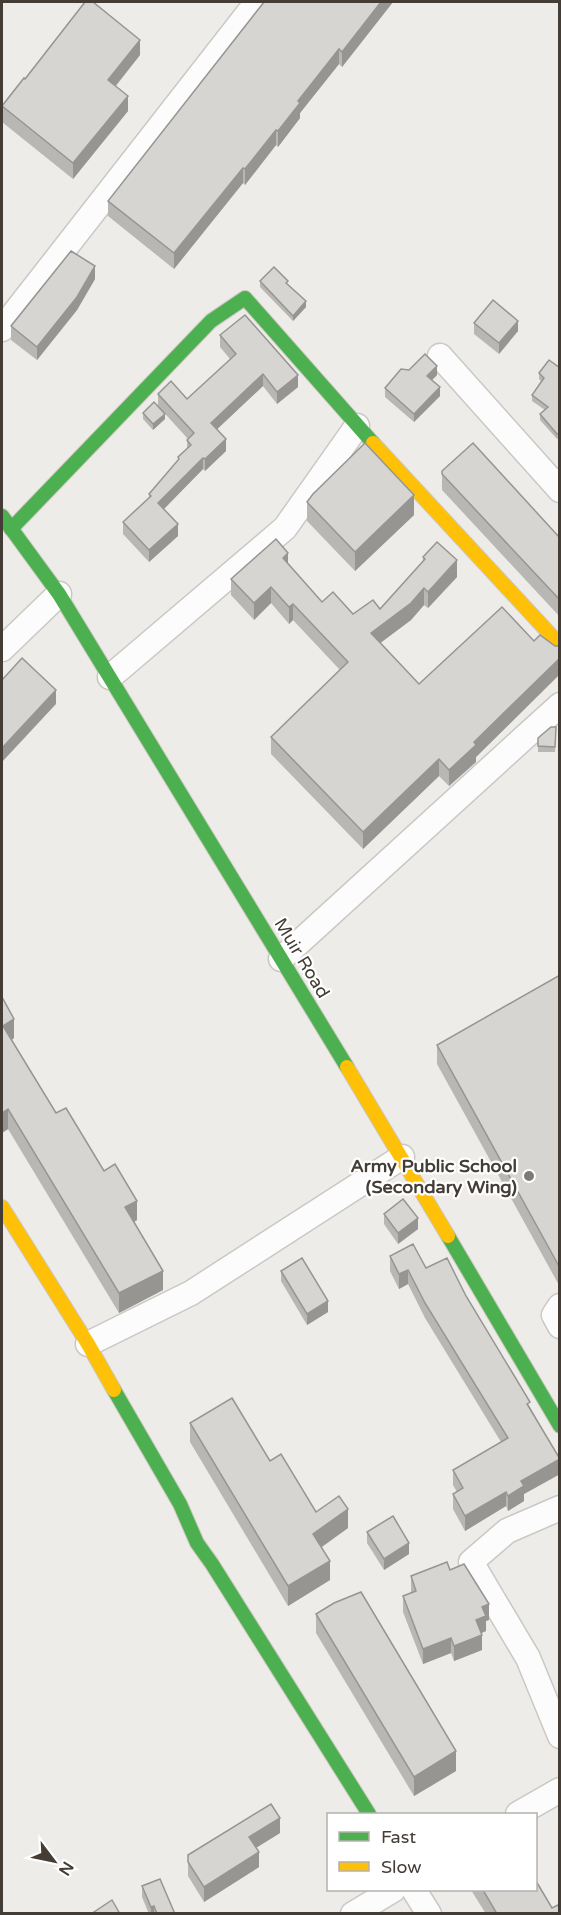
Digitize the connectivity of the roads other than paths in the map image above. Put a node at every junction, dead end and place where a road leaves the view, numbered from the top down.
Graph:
1 (258, 2) edge
2 (2, 329) edge
3 (441, 356) dead end
4 (357, 426) junction
5 (555, 475) edge
6 (2, 516) edge
7 (11, 529) junction
8 (59, 594) junction
9 (560, 645) edge
10 (2, 649) edge
11 (110, 677) junction
12 (560, 705) edge
13 (281, 959) junction
14 (402, 1157) junction
15 (2, 1207) edge
16 (560, 1306) edge
17 (560, 1326) edge
18 (88, 1344) junction
19 (553, 1395) edge
20 (560, 1426) edge
21 (560, 1508) edge
22 (560, 1736) edge
23 (560, 1790) edge
24 (368, 1813) edge
25 (521, 1813) edge
26 (391, 1891) edge
27 (415, 1891) edge
28 (353, 1914) edge
29 (429, 1914) edge

1 - 2 street
3 - 5 street
4 - 7 street
4 - 9 street
4 - 11 street
6 - 7 street, Muir Road
7 - 8 street, Muir Road
8 - 10 street
8 - 11 street, Muir Road
11 - 13 street, Muir Road
12 - 13 street
13 - 14 street, Muir Road
14 - 18 street
14 - 19 street, Muir Road
15 - 18 street
16 - 17 street
18 - 24 street
19 - 20 street, Muir Road
21 - 22 street
23 - 25 street
26 - 28 street
27 - 29 street

